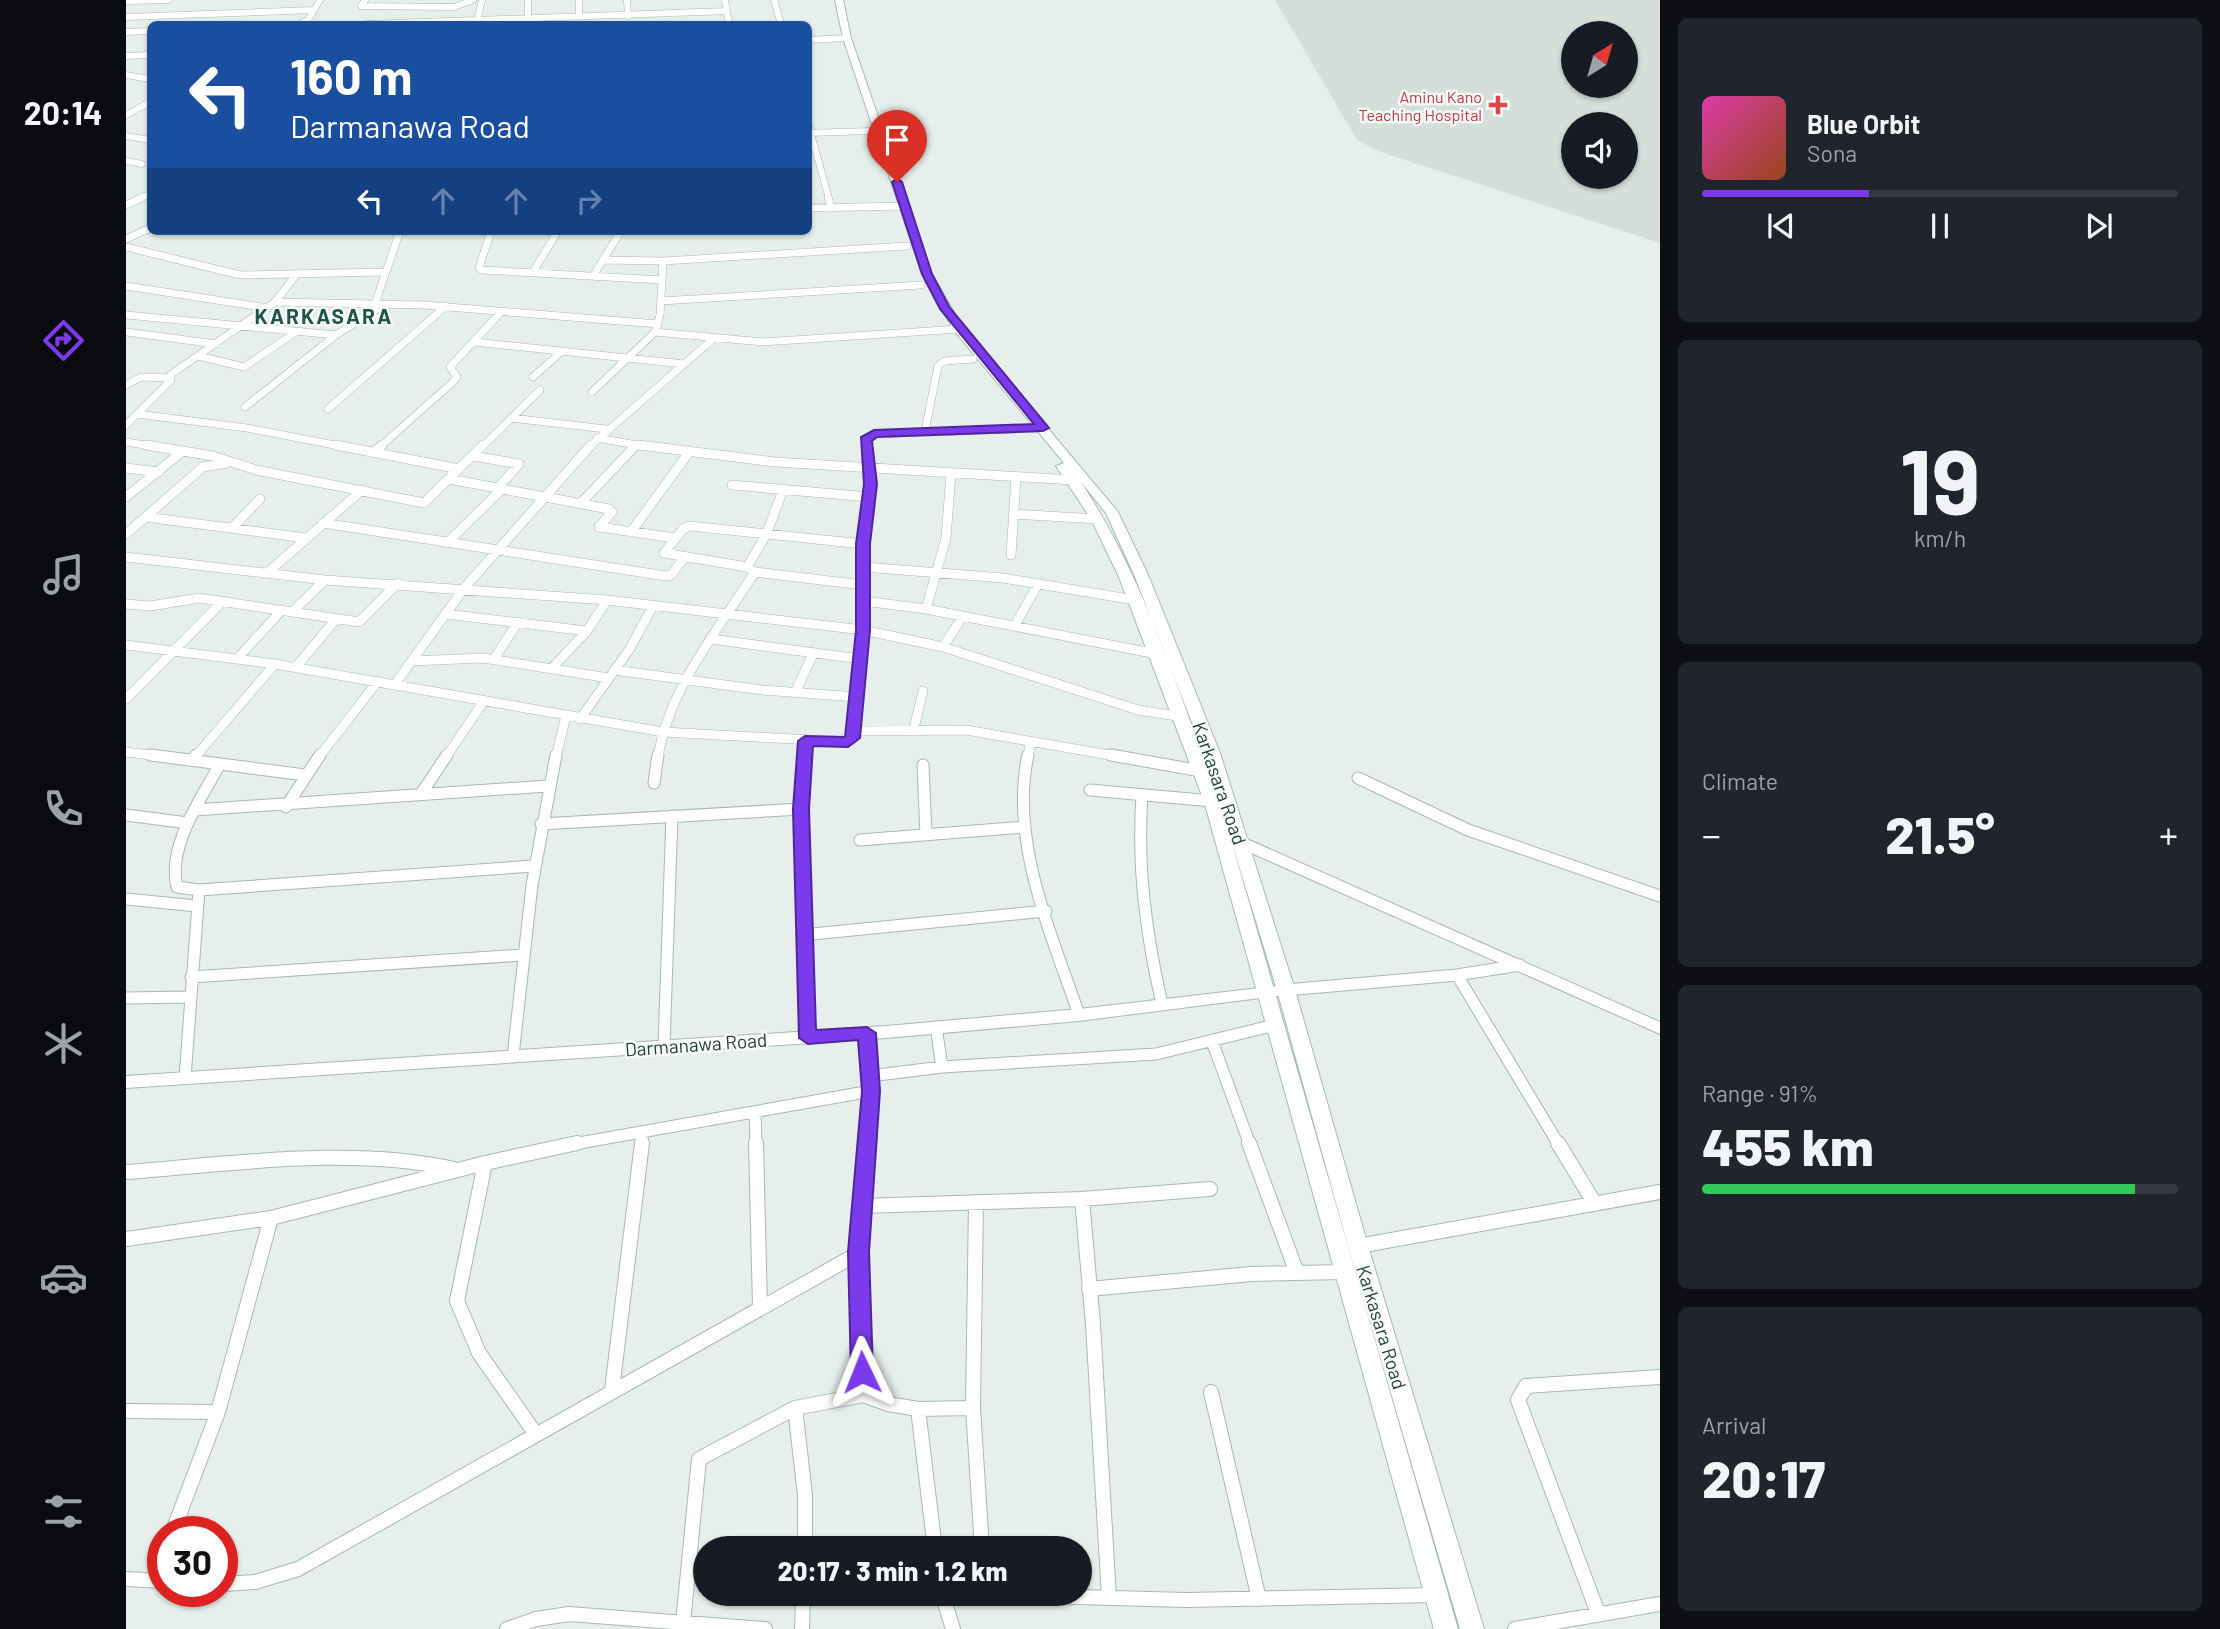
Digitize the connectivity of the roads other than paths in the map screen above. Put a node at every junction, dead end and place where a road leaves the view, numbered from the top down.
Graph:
1 (169, 0) edge
2 (320, 0) edge
3 (365, 0) edge
4 (473, 0) edge
5 (482, 0) edge
6 (528, 0) edge
7 (579, 0) edge
8 (627, 0) edge
9 (675, 0) edge
10 (725, 0) edge
11 (774, 0) edge
12 (831, 0) edge
13 (839, 0) edge
14 (126, 1) edge
15 (314, 10) junction
16 (727, 11) junction
17 (677, 13) junction
18 (628, 16) junction
19 (126, 17) edge
20 (579, 17) junction
21 (306, 21) edge
22 (477, 21) edge
23 (528, 21) edge
24 (538, 21) edge
25 (729, 21) edge
26 (780, 21) edge
27 (147, 31) edge
28 (126, 32) edge
29 (843, 38) junction
30 (812, 40) edge
31 (147, 55) edge
32 (126, 56) edge
33 (126, 75) edge
34 (147, 78) edge
35 (147, 104) edge
36 (128, 113) edge
37 (141, 114) dead end
38 (870, 131) junction
39 (812, 133) edge
40 (126, 136) edge
41 (147, 140) edge
42 (812, 140) edge
43 (126, 161) edge
44 (142, 164) dead end
45 (126, 194) edge
46 (147, 195) edge
47 (141, 198) junction
48 (147, 199) edge
49 (126, 205) edge
50 (900, 207) junction
51 (812, 208) edge
52 (831, 208) junction
53 (147, 229) edge
54 (398, 235) edge
55 (490, 235) edge
56 (556, 235) edge
57 (619, 235) edge
58 (126, 239) edge
59 (907, 246) junction
60 (126, 247) edge
61 (603, 260) junction
62 (663, 261) junction
63 (384, 272) junction
64 (533, 272) junction
65 (296, 275) junction
66 (593, 276) junction
67 (662, 280) junction
68 (921, 285) junction
69 (126, 286) edge
70 (135, 288) junction
71 (126, 294) edge
72 (661, 301) junction
73 (375, 304) junction
74 (385, 304) junction
75 (271, 305) junction
76 (446, 306) junction
77 (501, 312) junction
78 (126, 315) edge
79 (155, 318) junction
80 (241, 328) junction
81 (657, 328) junction
82 (954, 330) junction
83 (126, 332) edge
84 (296, 332) junction
85 (137, 334) junction
86 (336, 335) junction
87 (714, 338) junction
88 (474, 342) junction
89 (216, 344) junction
90 (561, 352) junction
91 (198, 356) junction
92 (629, 358) junction
93 (972, 359) junction
94 (684, 364) junction
95 (171, 376) junction
96 (533, 377) dead end
97 (126, 385) edge
98 (540, 390) dead end
99 (592, 392) dead end
100 (245, 407) dead end
101 (328, 409) dead end
102 (137, 414) junction
103 (511, 418) junction
104 (126, 425) edge
105 (606, 429) junction
106 (1031, 429) junction
107 (925, 431) junction
108 (597, 438) junction
109 (1049, 441) junction
110 (126, 442) edge
111 (636, 445) junction
112 (183, 451) junction
113 (373, 453) junction
114 (687, 454) junction
115 (473, 456) junction
116 (229, 462) junction
117 (126, 468) edge
118 (459, 469) junction
119 (869, 470) junction
120 (159, 472) junction
121 (951, 473) junction
122 (1016, 477) junction
123 (449, 479) junction
124 (1073, 480) junction
125 (732, 485) dead end
126 (500, 489) junction
127 (362, 490) junction
128 (783, 490) junction
129 (126, 497) edge
130 (545, 497) junction
131 (869, 497) junction
132 (260, 499) dead end
133 (582, 503) junction
134 (1013, 514) junction
135 (146, 517) junction
136 (1098, 519) junction
137 (323, 523) junction
138 (232, 528) junction
139 (631, 532) junction
140 (126, 534) edge
141 (766, 535) junction
142 (306, 538) junction
143 (675, 538) junction
144 (447, 543) junction
145 (863, 544) junction
146 (499, 551) junction
147 (1011, 555) dead end
148 (126, 557) edge
149 (684, 558) junction
150 (864, 567) junction
151 (751, 569) junction
152 (937, 572) junction
153 (267, 573) junction
154 (325, 580) junction
155 (398, 583) junction
156 (1038, 584) junction
157 (863, 585) junction
158 (465, 587) junction
159 (607, 600) junction
160 (1135, 600) junction
161 (223, 601) junction
162 (864, 601) junction
163 (126, 604) edge
164 (653, 606) junction
165 (926, 609) junction
166 (281, 611) junction
167 (292, 612) junction
168 (446, 614) junction
169 (724, 616) junction
170 (963, 616) junction
171 (336, 619) junction
172 (518, 622) junction
173 (1015, 625) junction
174 (863, 630) junction
175 (587, 631) junction
176 (711, 639) junction
177 (126, 645) edge
178 (943, 646) junction
179 (172, 651) junction
180 (813, 654) junction
181 (1157, 654) junction
182 (237, 659) junction
183 (494, 659) junction
184 (860, 659) junction
185 (412, 661) junction
186 (275, 664) junction
187 (296, 667) junction
188 (552, 668) junction
189 (612, 674) junction
190 (686, 680) junction
191 (378, 681) junction
192 (395, 684) junction
193 (923, 691) dead end
194 (795, 693) junction
195 (857, 697) junction
196 (126, 699) edge
197 (484, 701) junction
198 (566, 716) junction
199 (1182, 717) junction
200 (580, 719) junction
201 (915, 728) junction
202 (853, 730) junction
203 (663, 732) junction
204 (805, 741) junction
205 (1031, 742) junction
206 (126, 752) edge
207 (192, 760) junction
208 (220, 764) junction
209 (923, 765) dead end
210 (1201, 771) junction
211 (305, 775) junction
212 (1358, 778) dead end
213 (654, 783) dead end
214 (548, 786) junction
215 (1090, 790) dead end
216 (421, 794) junction
217 (1142, 796) junction
218 (1212, 801) junction
219 (286, 807) junction
220 (801, 809) junction
221 (195, 810) junction
222 (126, 815) edge
223 (673, 816) junction
224 (188, 823) junction
225 (541, 824) junction
226 (1024, 827) junction
227 (926, 835) junction
228 (860, 840) dead end
229 (1240, 842) junction
230 (533, 866) junction
231 (199, 890) junction
232 (1660, 896) edge
233 (126, 900) edge
234 (197, 906) junction
235 (1046, 911) junction
236 (802, 935) junction
237 (523, 955) junction
238 (1520, 965) junction
239 (1457, 975) junction
240 (191, 977) junction
241 (1286, 990) junction
242 (1265, 992) junction
243 (189, 997) junction
244 (126, 999) edge
245 (1163, 1004) junction
246 (1079, 1015) junction
247 (1275, 1025) junction
248 (936, 1027) junction
249 (1660, 1028) edge
250 (867, 1033) junction
251 (808, 1038) junction
252 (1212, 1041) junction
253 (664, 1046) junction
254 (513, 1056) junction
255 (942, 1068) junction
256 (870, 1076) junction
257 (185, 1078) junction
258 (126, 1082) edge
259 (871, 1091) junction
260 (755, 1112) junction
261 (643, 1132) junction
262 (485, 1163) junction
263 (457, 1170) junction
264 (126, 1172) edge
265 (1210, 1189) dead end
266 (1660, 1192) edge
267 (1083, 1199) junction
268 (976, 1202) junction
269 (1595, 1204) junction
270 (862, 1206) junction
271 (271, 1218) junction
272 (126, 1239) edge
273 (1358, 1246) junction
274 (859, 1252) junction
275 (1344, 1272) junction
276 (1297, 1273) junction
277 (1089, 1289) junction
278 (760, 1307) junction
279 (1660, 1377) edge
280 (612, 1390) junction
281 (1211, 1392) dead end
282 (863, 1395) junction
283 (795, 1408) junction
284 (973, 1408) junction
285 (918, 1409) junction
286 (126, 1411) edge
287 (218, 1412) junction
288 (535, 1433) junction
289 (179, 1516) edge
290 (805, 1536) edge
291 (933, 1536) edge
292 (981, 1536) edge
293 (1446, 1543) junction
294 (1422, 1545) junction
295 (126, 1579) edge
296 (147, 1580) edge
297 (238, 1583) edge
298 (1436, 1595) junction
299 (1092, 1598) edge
300 (1109, 1598) junction
301 (1259, 1599) junction
302 (1660, 1604) edge
303 (803, 1606) edge
304 (946, 1606) edge
305 (1598, 1613) junction
306 (683, 1622) junction
307 (507, 1629) edge
308 (765, 1629) edge
309 (802, 1629) edge
310 (953, 1629) edge
311 (1446, 1629) edge
312 (1472, 1629) edge
313 (1515, 1629) edge

1 - 14 street
2 - 15 street
3 - 4 street
5 - 22 street
6 - 23 street
7 - 20 street
8 - 18 street
9 - 17 street
10 - 16 street
11 - 26 street
12 - 29 main road, Karkasara Road
13 - 29 main road, Karkasara Road
15 - 19 street
15 - 21 street
16 - 17 street
16 - 25 street
17 - 18 street
18 - 20 street
20 - 24 street
27 - 28 street
29 - 30 street
29 - 38 main road, Karkasara Road
29 - 50 main road, Karkasara Road
31 - 32 street
33 - 34 street
35 - 36 street
36 - 37 street
38 - 39 street
38 - 50 main road, Karkasara Road
40 - 41 street
42 - 52 street
43 - 44 street
45 - 47 street
46 - 47 street
47 - 48 street
47 - 49 street
50 - 52 street
50 - 59 main road, Karkasara Road
50 - 82 main road, Karkasara Road
51 - 52 street
53 - 58 street
54 - 63 street
55 - 64 street
56 - 64 street
57 - 61 street
59 - 62 street
59 - 68 main road, Karkasara Road
60 - 65 street
61 - 62 street
61 - 66 street
62 - 67 street
63 - 65 street
63 - 73 street
64 - 66 street
65 - 75 street
66 - 67 street
67 - 72 street
68 - 72 street
68 - 82 main road, Karkasara Road
69 - 70 street
70 - 71 street
70 - 75 street
72 - 81 street
73 - 74 street
73 - 75 street
74 - 76 street
74 - 86 street
75 - 80 street
76 - 77 street
76 - 101 street
77 - 81 street
77 - 88 street
78 - 79 street
79 - 80 street
79 - 85 street
80 - 84 street
80 - 89 street
81 - 87 street
81 - 92 street
82 - 87 street
82 - 93 main road, Karkasara Road
82 - 109 main road, Karkasara Road
83 - 85 street
84 - 86 street
84 - 91 street
85 - 89 street
86 - 100 street
87 - 94 street
88 - 90 street
88 - 113 street
89 - 91 street
90 - 92 street
90 - 96 street
91 - 95 street
92 - 94 street
92 - 99 street
93 - 106 main road, Karkasara Road
93 - 107 street
94 - 105 street
95 - 97 street
95 - 102 street
98 - 103 street
102 - 104 street
102 - 113 street
103 - 105 street
103 - 115 street
105 - 108 street
106 - 107 street
106 - 109 main road, Karkasara Road
107 - 119 street
108 - 111 street
108 - 130 street
109 - 124 main road, Karkasara Road
109 - 229 main road, Karkasara Road
110 - 112 street
111 - 114 street
111 - 133 street
112 - 116 street
112 - 120 street
113 - 118 street
114 - 119 street
114 - 139 street
115 - 118 street
115 - 126 street
116 - 127 street
116 - 135 street
117 - 120 street
118 - 123 street
119 - 121 street
119 - 131 street
120 - 129 street
121 - 122 street
121 - 152 street
122 - 124 street
122 - 134 street
123 - 126 street
123 - 127 street
124 - 136 main road, Karkasara Road
125 - 128 street
126 - 130 street
126 - 144 street
127 - 137 street
128 - 131 street
128 - 141 street
130 - 133 street
130 - 146 street
131 - 145 street
132 - 138 street
133 - 139 street
134 - 136 street
134 - 147 street
135 - 138 street
135 - 140 street
136 - 160 main road, Karkasara Road
137 - 142 street
137 - 144 street
138 - 142 street
139 - 143 street
141 - 143 street
141 - 145 street
141 - 151 street
142 - 153 street
143 - 149 street
144 - 146 street
145 - 150 street
146 - 149 street
146 - 158 street
148 - 153 street
149 - 151 street
150 - 152 street
150 - 157 street
151 - 157 street
151 - 169 street
152 - 156 street
152 - 165 street
153 - 154 street
154 - 155 street
154 - 167 street
155 - 158 street
155 - 171 street
156 - 160 street
156 - 173 street
157 - 162 street
158 - 159 street
158 - 168 street
159 - 164 street
159 - 175 street
160 - 181 main road, Karkasara Road
161 - 163 street
161 - 166 street
161 - 179 street
162 - 165 street
162 - 174 street
164 - 169 street
164 - 189 street
165 - 170 street
166 - 167 street
166 - 182 street
167 - 171 street
168 - 172 street
168 - 185 street
169 - 174 street
169 - 176 street
170 - 173 street
170 - 178 street
171 - 187 street
172 - 175 street
172 - 183 street
173 - 181 street
174 - 178 street
174 - 184 street
175 - 188 street
176 - 180 street
176 - 190 street
177 - 179 street
178 - 199 street
179 - 182 street
179 - 196 street
180 - 184 street
180 - 194 street
181 - 199 main road, Karkasara Road
182 - 186 street
183 - 185 street
183 - 188 street
184 - 195 street
185 - 192 street
186 - 187 street
186 - 207 street
187 - 191 street
188 - 189 street
189 - 190 street
189 - 200 street
190 - 194 street
190 - 203 street
191 - 192 street
191 - 211 street
192 - 197 street
193 - 201 street
194 - 195 street
195 - 202 street
197 - 198 street
197 - 216 street
198 - 200 street
198 - 214 street
199 - 210 main road, Karkasara Road
200 - 203 street
201 - 202 street
201 - 205 street
202 - 204 street
203 - 204 street
203 - 213 street
204 - 220 street
205 - 210 street
205 - 226 street
206 - 207 street
207 - 208 street
208 - 211 street
208 - 221 street
209 - 227 street
210 - 218 main road, Karkasara Road
211 - 219 street
212 - 232 street
214 - 216 street
214 - 225 street
215 - 217 street
216 - 219 street
217 - 218 street
217 - 245 street
218 - 242 main road, Karkasara Road
219 - 221 street
220 - 223 street
220 - 236 street
221 - 224 street
222 - 224 street
223 - 225 street
223 - 253 street
224 - 231 street
225 - 230 street
226 - 227 street
226 - 235 street
227 - 228 street
229 - 238 street
229 - 241 main road, Karkasara Road
230 - 231 street
230 - 237 street
231 - 234 street
233 - 234 street
234 - 240 street
235 - 236 street
235 - 246 street
236 - 251 street
237 - 240 street
237 - 254 street
238 - 239 street
238 - 249 street
239 - 241 street
239 - 269 street
240 - 243 street
241 - 242 street, Darmanawa Road
241 - 273 main road, Karkasara Road
242 - 245 street, Darmanawa Road
242 - 247 main road, Karkasara Road
243 - 244 street
243 - 257 street
245 - 246 street, Darmanawa Road
246 - 248 street, Darmanawa Road
247 - 252 street
247 - 275 main road, Karkasara Road
248 - 250 street, Darmanawa Road
248 - 255 street
250 - 251 street, Darmanawa Road
250 - 256 street
251 - 253 street, Darmanawa Road
252 - 255 street
252 - 276 street
253 - 254 street, Darmanawa Road
254 - 257 street, Darmanawa Road
255 - 256 street
256 - 259 street
257 - 258 street, Darmanawa Road
259 - 260 street
259 - 270 street
260 - 261 street
260 - 278 street
261 - 262 street
261 - 280 street
262 - 263 street
262 - 288 street
263 - 264 street
263 - 271 street
265 - 267 street
266 - 269 street
267 - 268 street
267 - 277 street
268 - 270 street
268 - 284 street
269 - 273 street
270 - 274 street
271 - 272 street
271 - 287 street
273 - 293 main road, Karkasara Road
274 - 278 street
274 - 282 street
275 - 276 street
275 - 294 main road, Karkasara Road
276 - 277 street
277 - 300 street
278 - 280 street
279 - 305 street
280 - 288 street
281 - 301 street
282 - 283 street
282 - 285 street
283 - 290 street
283 - 306 street
284 - 285 street
284 - 292 street
285 - 291 street
286 - 287 street
287 - 289 street
288 - 297 street
293 - 294 main road
293 - 312 main road, Karkasara Road
294 - 298 main road, Karkasara Road
295 - 296 street
298 - 301 street
298 - 311 main road, Karkasara Road
299 - 300 street
300 - 301 street
302 - 305 street
303 - 309 street
304 - 310 street
305 - 313 street
306 - 307 street
306 - 308 street

